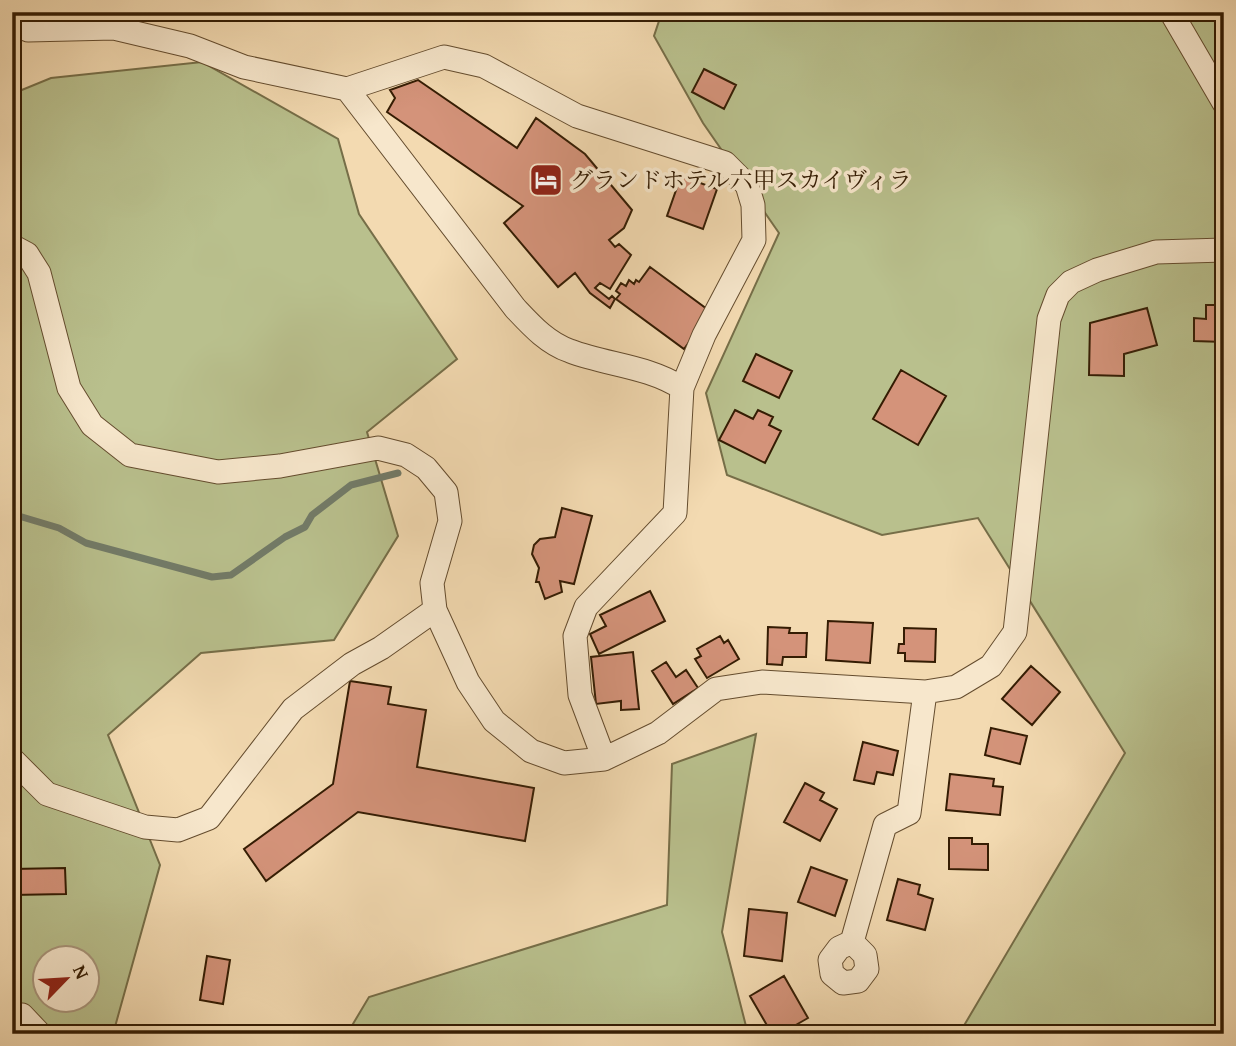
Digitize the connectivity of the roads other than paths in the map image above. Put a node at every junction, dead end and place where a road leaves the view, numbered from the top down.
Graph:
1 (1171, 12) edge
2 (12, 22) edge
3 (347, 89) junction
4 (1224, 103) edge
5 (12, 246) edge
6 (1224, 250) edge
7 (682, 388) junction
8 (435, 610) junction
9 (925, 692) junction
10 (12, 759) edge
11 (604, 759) junction
12 (852, 942) dead end
13 (12, 1018) edge
14 (40, 1034) edge

1 - 4 street
2 - 3 street
3 - 7 street
3 - 7 street
5 - 8 street
6 - 9 street
7 - 11 street
8 - 10 street
8 - 11 street
9 - 11 street
9 - 12 street
13 - 14 street

